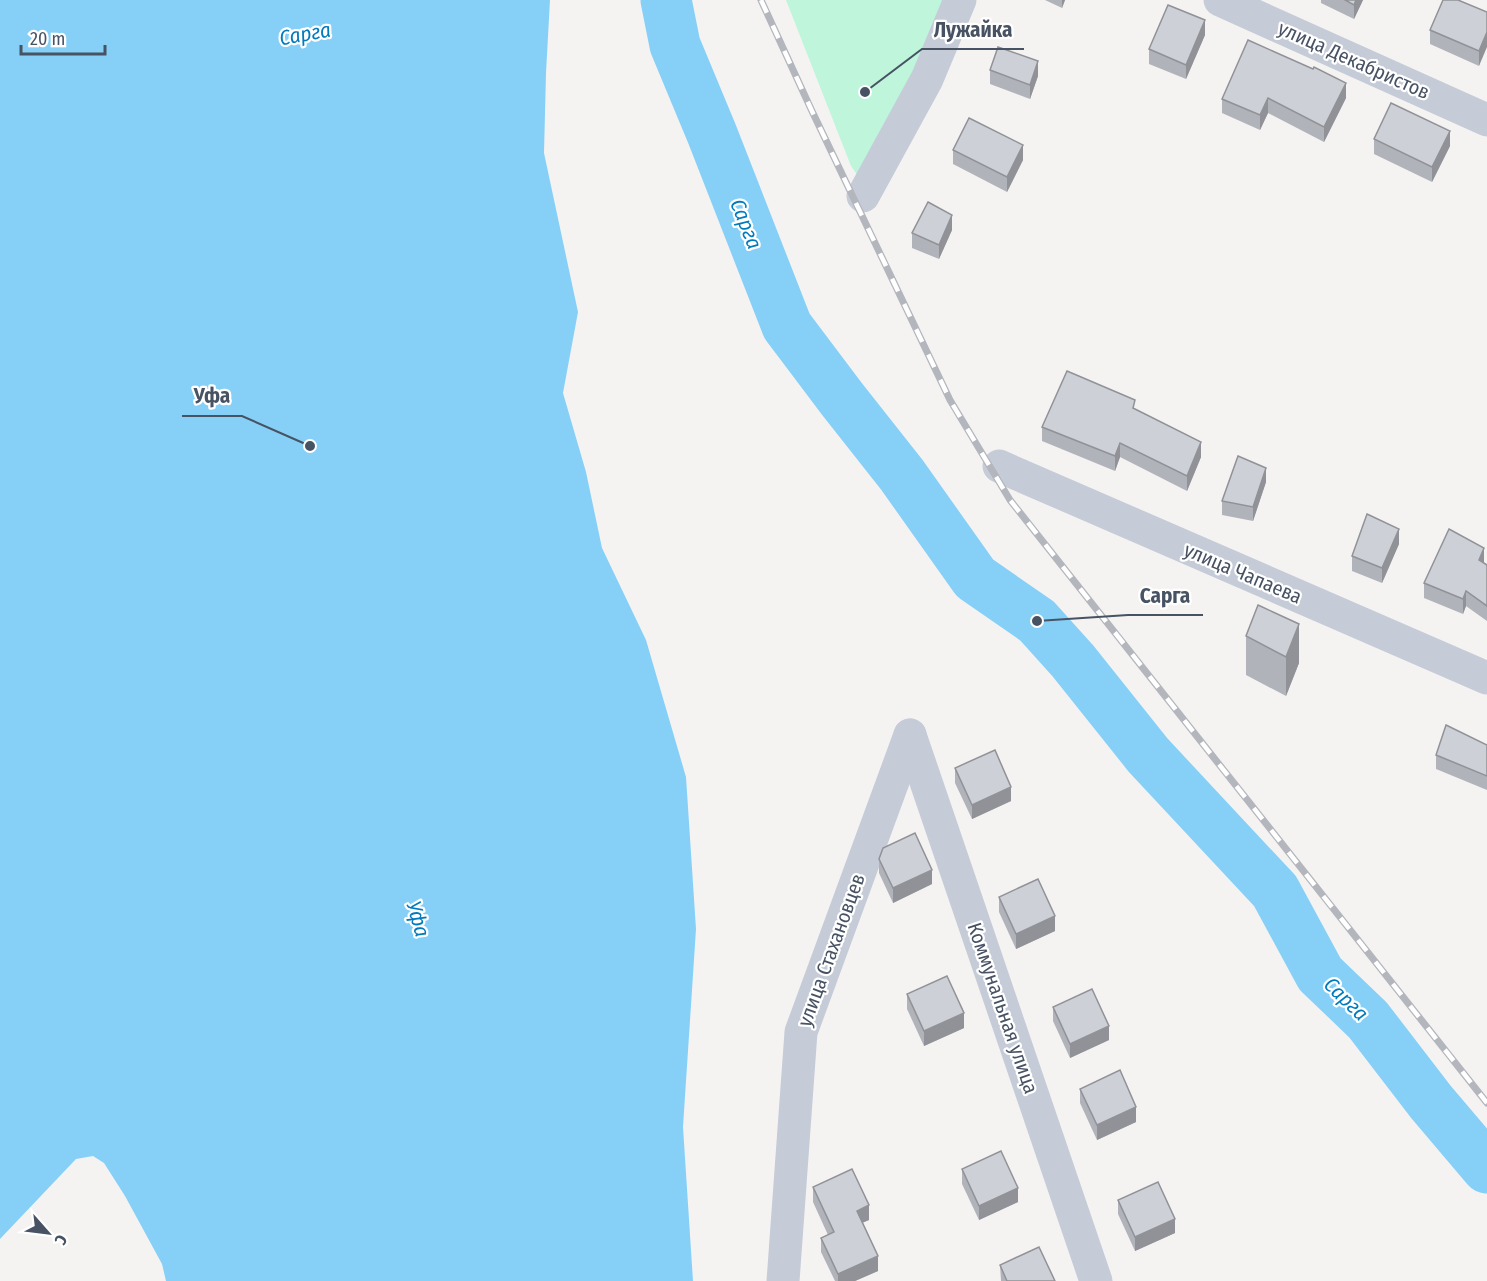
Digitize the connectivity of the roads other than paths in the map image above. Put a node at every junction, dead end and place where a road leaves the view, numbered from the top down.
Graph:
1 (960, 0) edge
2 (1220, 0) edge
3 (1487, 120) edge
4 (863, 196) dead end
5 (999, 466) dead end
6 (1487, 678) edge
7 (910, 735) joint
8 (783, 1281) edge
9 (1096, 1281) edge

1 - 4 street
2 - 3 street, улица Декабристов
5 - 6 street, улица Чапаева
7 - 8 street, улица Стахановцев
7 - 9 street, Коммунальная улица

